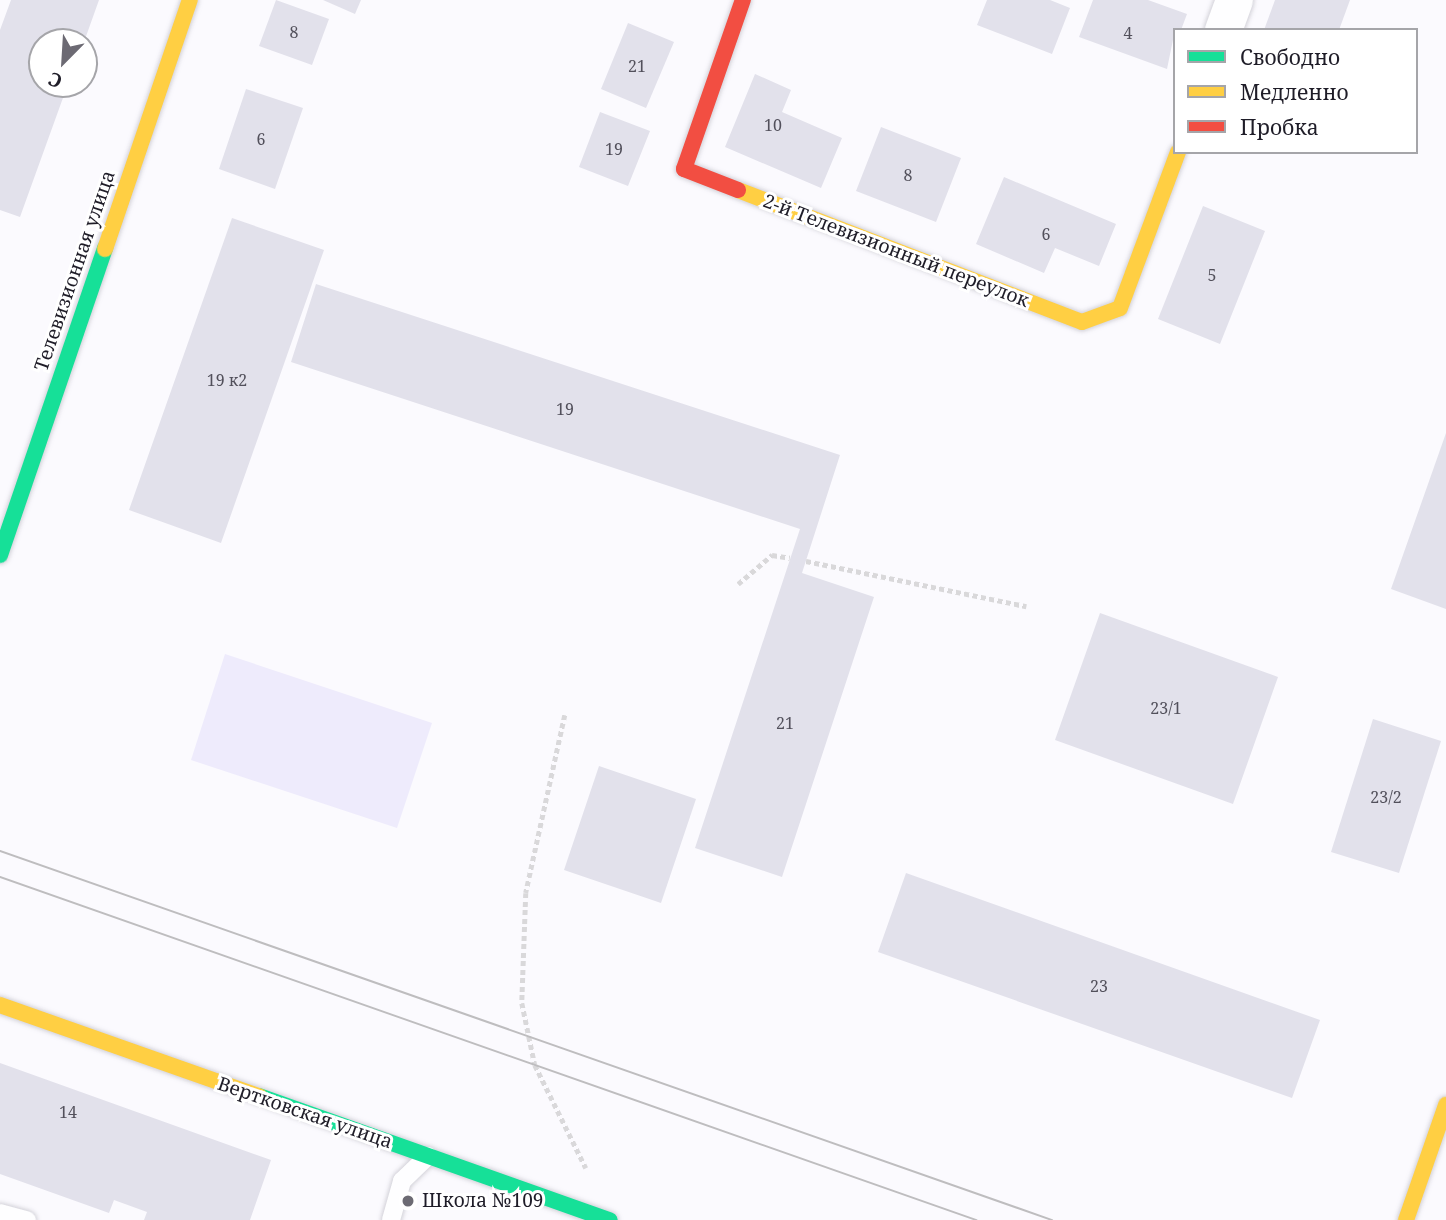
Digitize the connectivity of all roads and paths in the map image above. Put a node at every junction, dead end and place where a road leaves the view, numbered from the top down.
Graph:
1 (190, 0) edge
2 (743, 0) edge
3 (1234, 0) edge
4 (1224, 28) edge
5 (1177, 154) edge
6 (6, 512) edge
7 (0, 555) edge
8 (790, 558) dead end
9 (806, 561) dead end
10 (738, 583) dead end
11 (1026, 606) dead end
12 (565, 715) dead end
13 (0, 1006) edge
14 (1446, 1105) edge
15 (428, 1156) junction
16 (579, 1209) junction
17 (0, 1213) edge
18 (27, 1220) edge
19 (391, 1220) edge
20 (610, 1220) edge
21 (1406, 1220) edge

1 - 6 street, Телевизионная улица
2 - 5 street, 2-й Телевизионный переулок
3 - 4 street
6 - 7 street, Телевизионная улица
8 - 10 path
9 - 11 path
12 - 16 path
13 - 15 street, Вертковская улица
14 - 21 street
15 - 16 street, Вертковская улица
15 - 19 lane
16 - 20 street, Вертковская улица
17 - 18 lane

